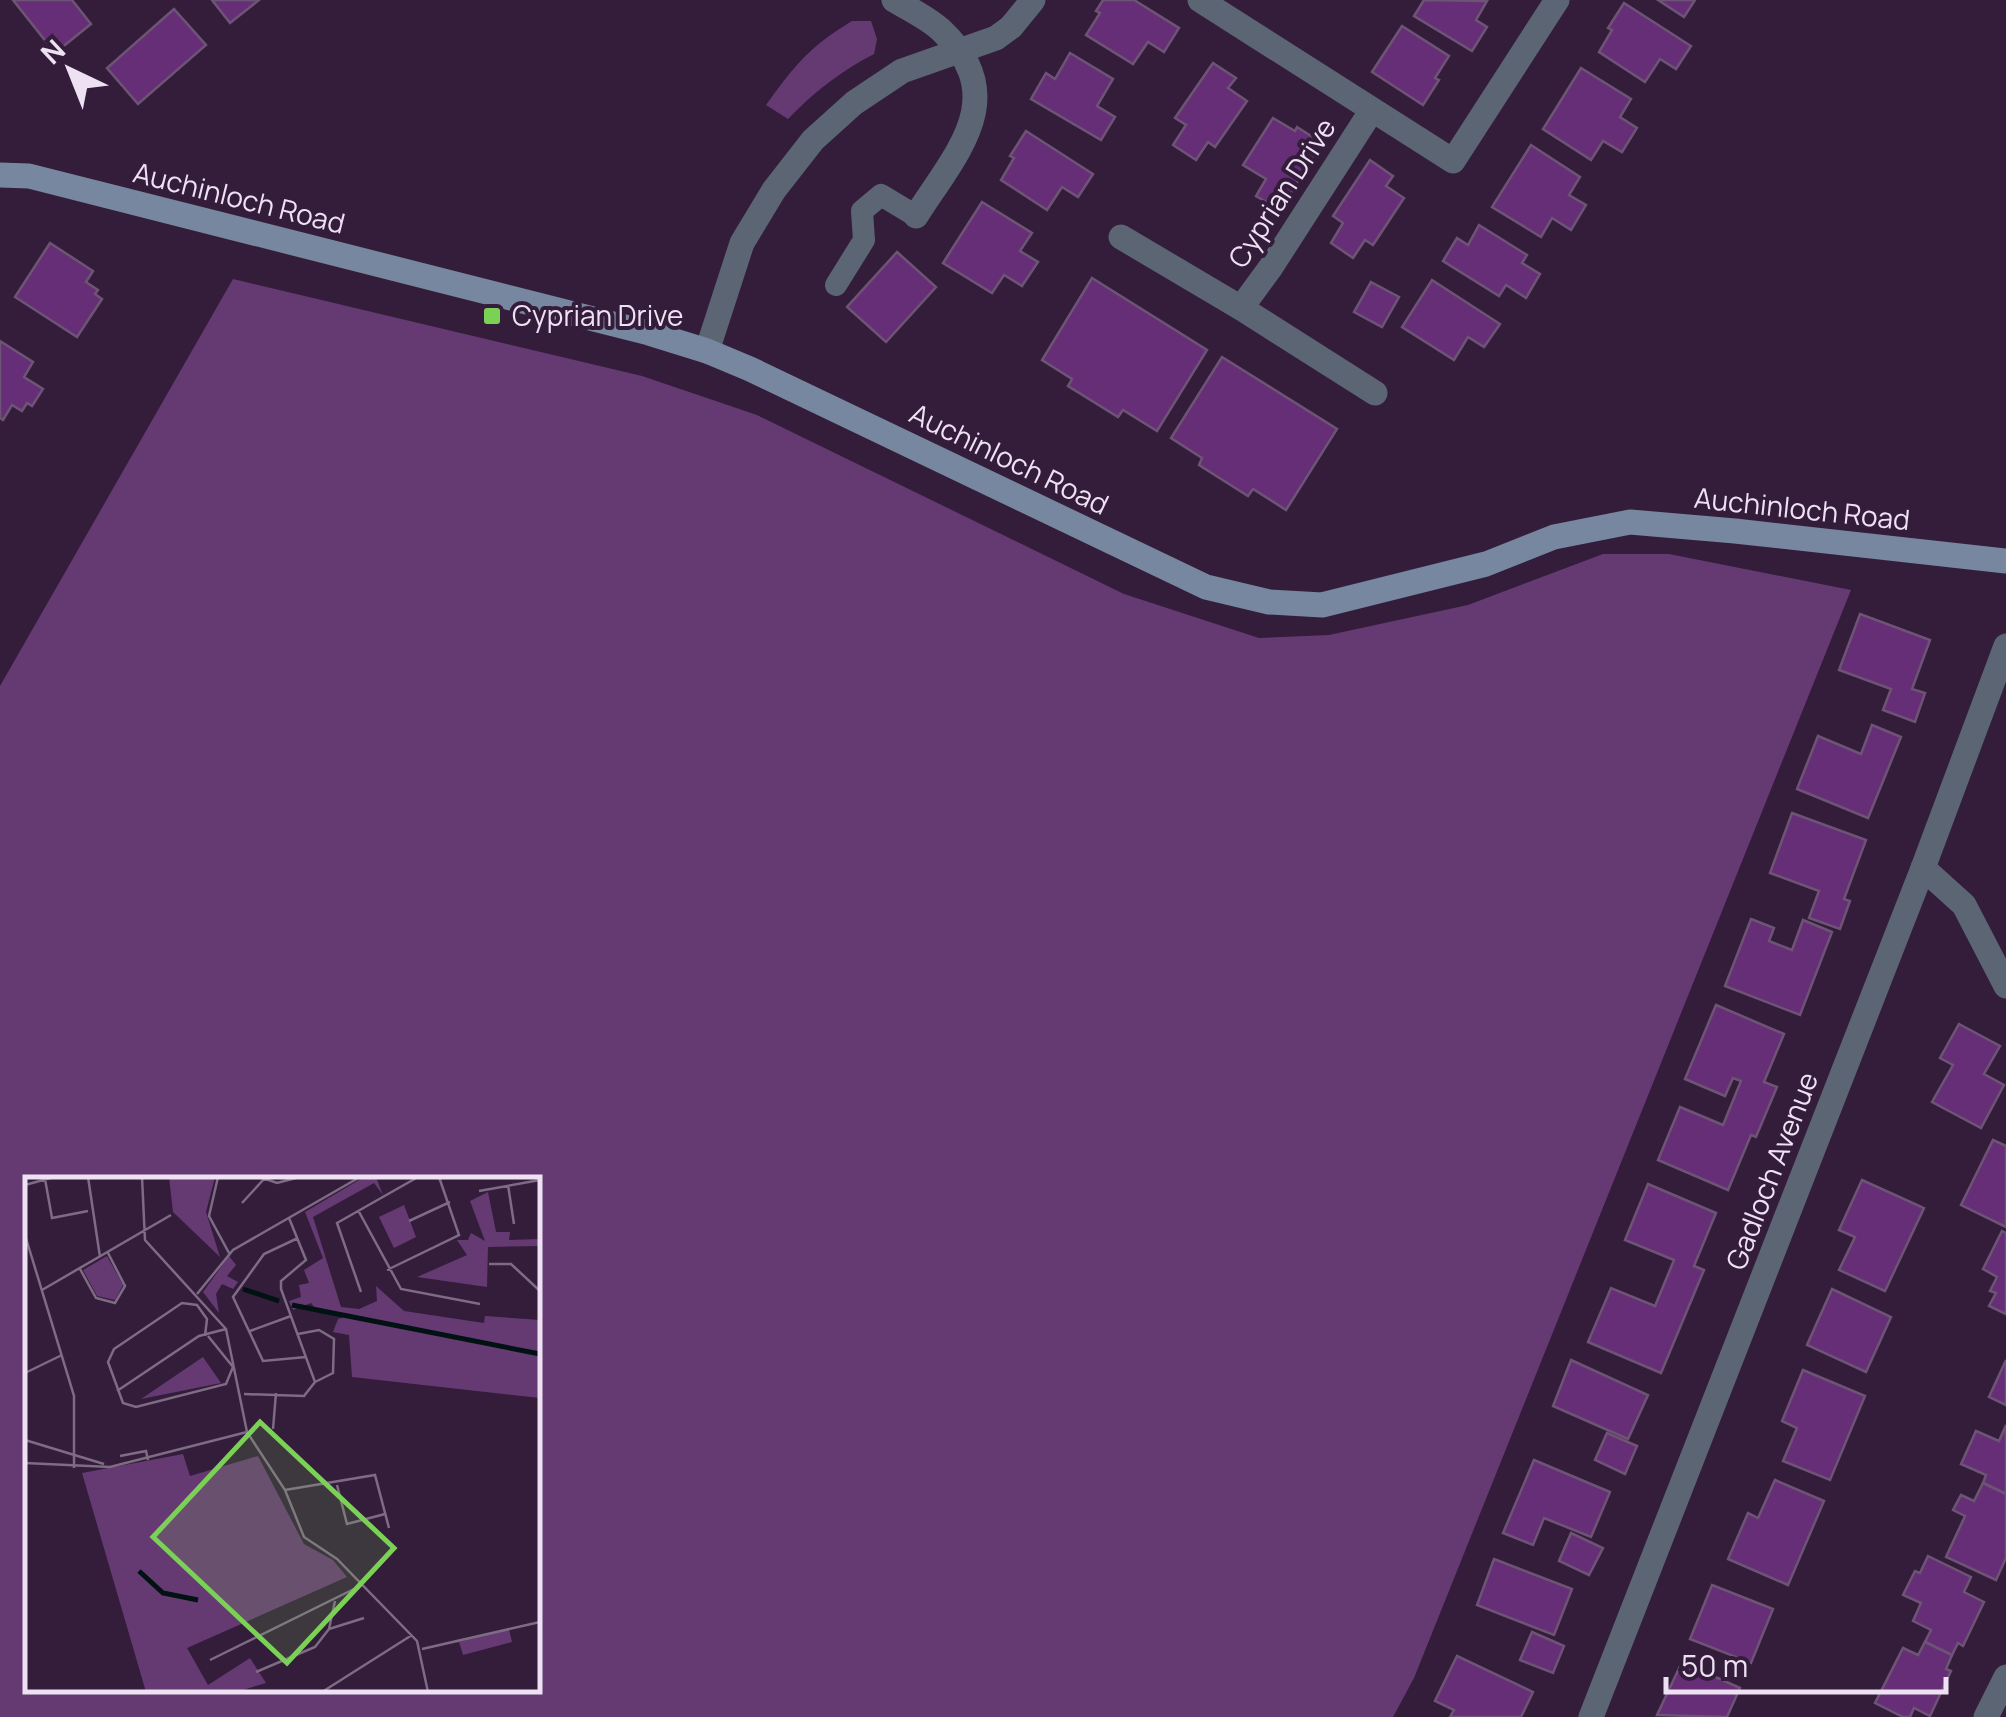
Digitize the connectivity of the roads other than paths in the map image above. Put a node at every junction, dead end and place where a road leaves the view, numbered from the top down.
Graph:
1 (894, 0) edge
2 (1033, 0) edge
3 (1200, 0) edge
4 (1557, 0) edge
5 (960, 52) junction
6 (1372, 110) junction
7 (0, 175) edge
8 (916, 216) joint
9 (1121, 237) dead end
10 (836, 285) dead end
11 (1241, 308) junction
12 (707, 351) junction
13 (1374, 392) dead end
14 (2006, 561) edge
15 (2006, 646) edge
16 (1923, 868) junction
17 (2006, 986) edge
18 (2006, 1678) edge
19 (1591, 1717) edge
20 (1986, 1717) edge

1 - 5 street
2 - 5 street
3 - 6 street, Cyprian Drive
4 - 6 street, Cyprian Drive
5 - 8 street
5 - 12 street
6 - 11 street, Cyprian Drive
7 - 12 main road, Auchinloch Road
8 - 10 lane
9 - 11 street, Cyprian Drive
11 - 13 street, Cyprian Drive
12 - 14 main road, Auchinloch Road
15 - 16 street, Gadloch Avenue
16 - 17 street
16 - 19 street, Gadloch Avenue
18 - 20 street

